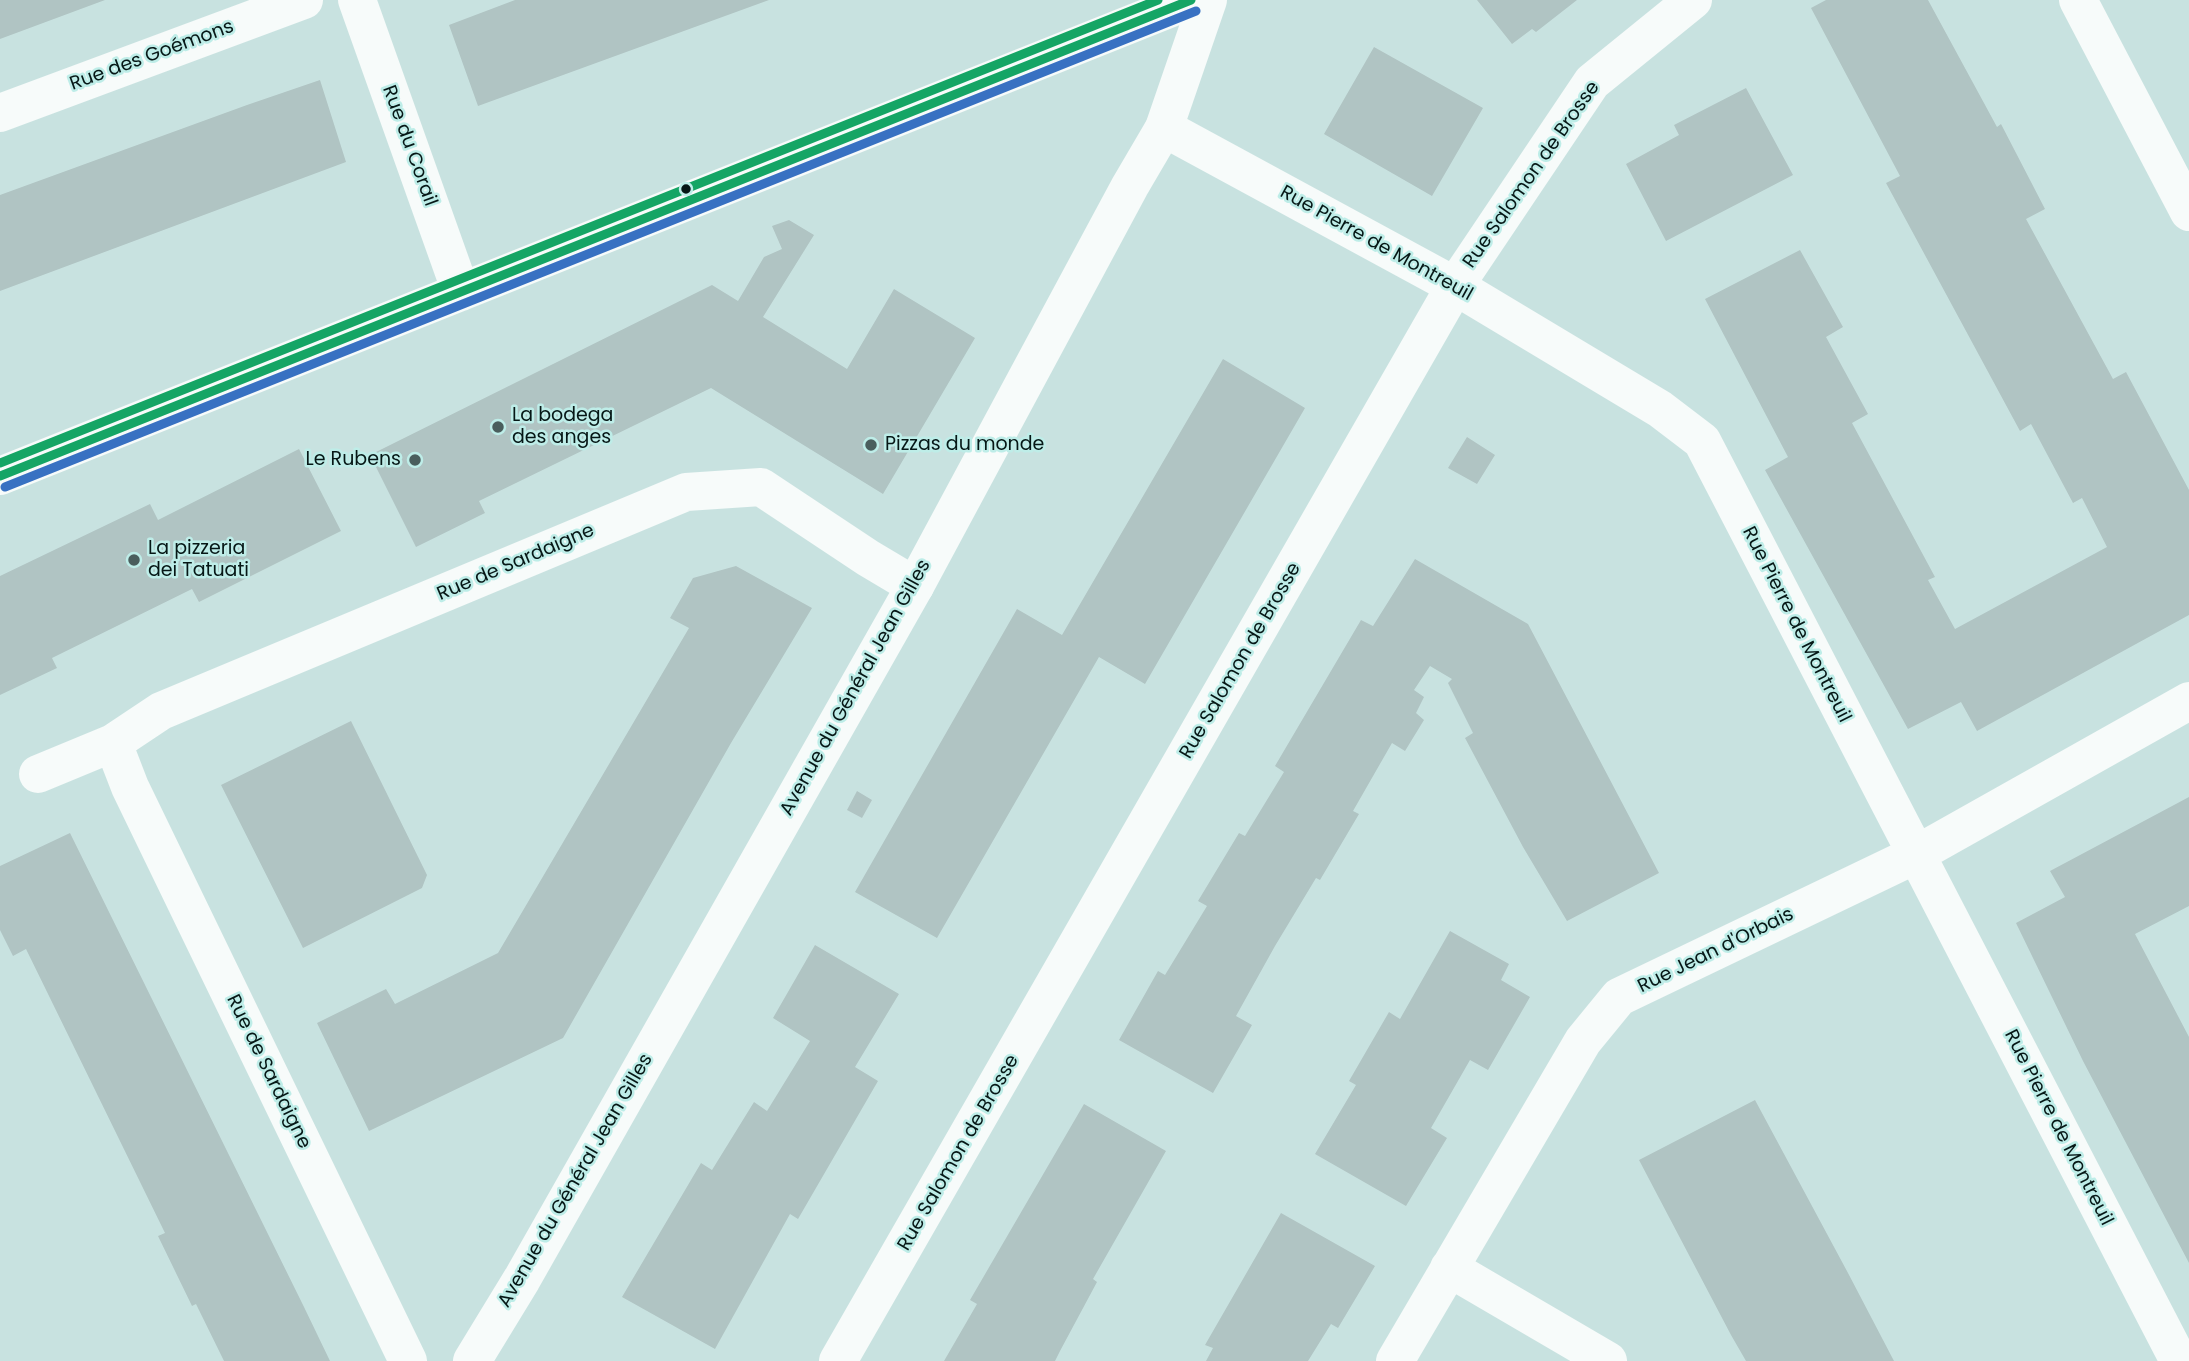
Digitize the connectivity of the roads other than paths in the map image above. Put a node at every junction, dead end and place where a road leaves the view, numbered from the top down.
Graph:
1 (304, 0) edge
2 (357, 0) edge
3 (1191, 0) edge
4 (1208, 0) edge
5 (1693, 0) edge
6 (2078, 0) edge
7 (0, 113) edge
8 (1164, 128) junction
9 (2189, 212) edge
10 (1455, 286) junction
11 (461, 292) junction
12 (0, 476) edge
13 (915, 586) junction
14 (2189, 701) edge
15 (113, 743) junction
16 (38, 774) dead end
17 (1916, 855) junction
18 (1449, 1268) junction
19 (408, 1361) edge
20 (472, 1361) edge
21 (838, 1361) edge
22 (1395, 1361) edge
23 (1608, 1361) edge
24 (2179, 1361) edge

1 - 7 street, Rue des Goémons
2 - 11 street, Rue du Corail
3 - 11 street
4 - 8 street, Avenue du Général Jean Gilles
5 - 10 street, Rue Salomon de Brosse
6 - 9 street
8 - 10 street, Rue Pierre de Montreuil
8 - 13 street, Avenue du Général Jean Gilles
10 - 17 street, Rue Pierre de Montreuil
10 - 21 street, Rue Salomon de Brosse
11 - 12 street
13 - 15 street, Rue de Sardaigne
13 - 20 street, Avenue du Général Jean Gilles
14 - 17 street, Rue Jean d'Orbais
15 - 16 street, Rue de Sardaigne
15 - 19 street, Rue de Sardaigne
17 - 18 street, Rue Jean d'Orbais
17 - 24 street, Rue Pierre de Montreuil
18 - 22 street, Rue Jean d'Orbais
18 - 23 street

